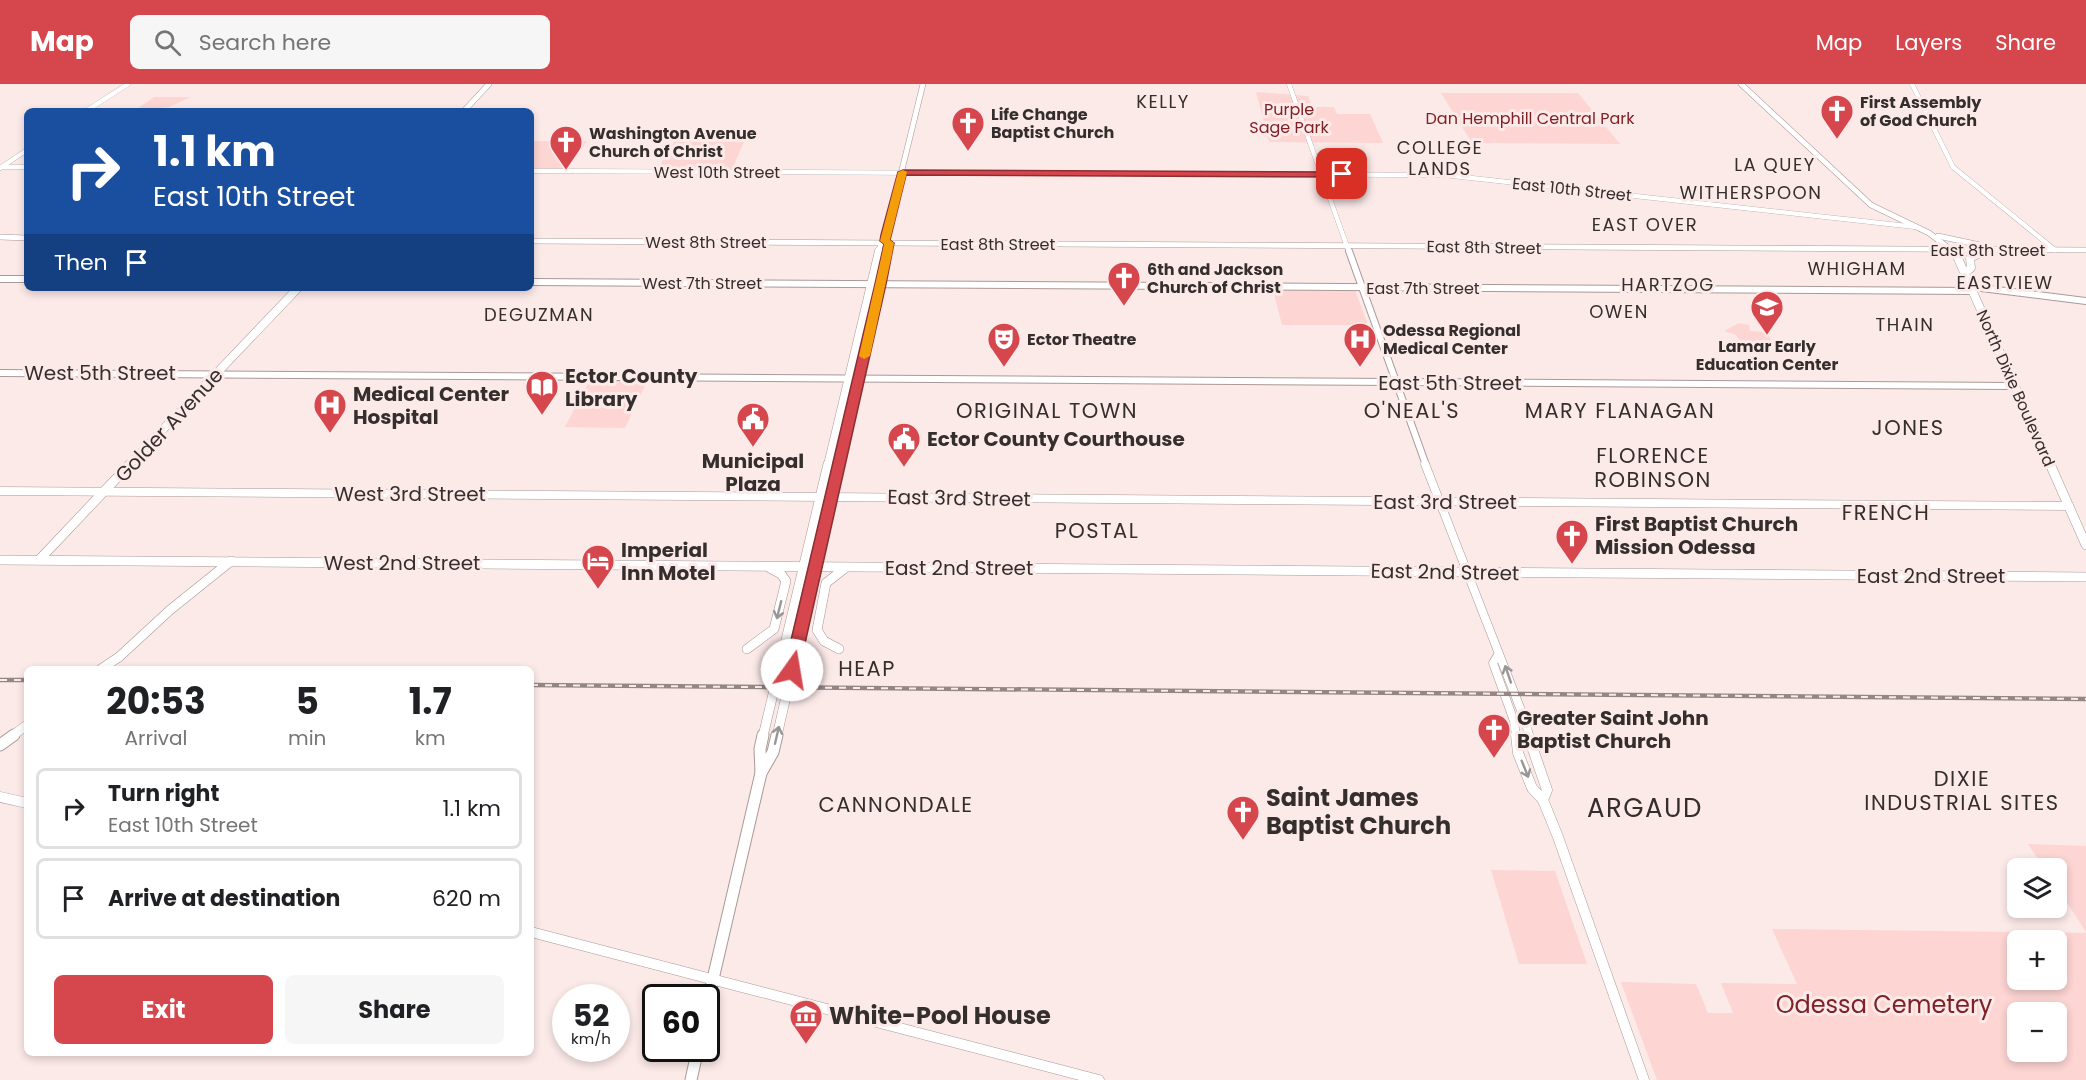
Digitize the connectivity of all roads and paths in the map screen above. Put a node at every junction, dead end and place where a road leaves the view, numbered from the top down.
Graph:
1 (128, 84) edge
2 (489, 84) edge
3 (923, 84) edge
4 (1289, 84) edge
5 (1741, 84) edge
6 (1912, 84) edge
7 (91, 108) edge
8 (467, 108) edge
9 (24, 152) edge
10 (24, 167) edge
11 (0, 168) edge
12 (534, 171) edge
13 (903, 172) junction
14 (1322, 174) junction
15 (1916, 227) junction
16 (1929, 233) junction
17 (0, 237) edge
18 (24, 238) edge
19 (534, 241) edge
20 (885, 242) junction
21 (1348, 246) junction
22 (1995, 250) junction
23 (2021, 250) junction
24 (2055, 250) junction
25 (2086, 250) edge
26 (1953, 251) junction
27 (1966, 272) junction
28 (0, 279) edge
29 (24, 279) edge
30 (534, 282) edge
31 (877, 284) junction
32 (1363, 287) junction
33 (1974, 289) junction
34 (295, 291) edge
35 (2086, 301) edge
36 (0, 373) edge
37 (216, 374) junction
38 (849, 377) junction
39 (859, 377) junction
40 (1397, 382) junction
41 (2015, 386) junction
42 (0, 491) edge
43 (107, 492) junction
44 (821, 495) junction
45 (832, 496) junction
46 (1439, 502) junction
47 (2069, 506) junction
48 (2086, 545) edge
49 (0, 560) edge
50 (39, 560) junction
51 (231, 561) junction
52 (767, 567) junction
53 (803, 567) junction
54 (815, 567) junction
55 (846, 568) junction
56 (1468, 572) junction
57 (2086, 577) edge
58 (747, 648) dead end
59 (839, 649) dead end
60 (1498, 655) junction
61 (119, 657) junction
62 (105, 666) edge
63 (112, 666) edge
64 (24, 727) edge
65 (0, 745) edge
66 (761, 774) junction
67 (0, 797) edge
68 (1543, 800) junction
69 (24, 802) edge
70 (534, 933) edge
71 (713, 980) junction
72 (712, 984) edge
73 (695, 1062) edge
74 (691, 1080) edge
75 (1099, 1080) edge
76 (1644, 1080) edge

1 - 7 street
2 - 8 main road
3 - 13 main road
4 - 14 street
5 - 15 main road, North Dixie Boulevard
6 - 24 street
9 - 11 street
10 - 11 street
12 - 13 street, West 10th Street
13 - 14 street, East 10th Street
13 - 20 main road
14 - 15 street, East 10th Street
14 - 21 street
15 - 16 main road, North Dixie Boulevard
16 - 23 main road
16 - 26 main road, North Dixie Boulevard
17 - 18 main road
19 - 20 main road, West 8th Street
20 - 21 main road, East 8th Street
20 - 31 main road
21 - 26 main road, East 8th Street
21 - 32 street
22 - 23 main road, East 8th Street
22 - 26 main road, East 8th Street
22 - 27 main road
23 - 24 main road, East 8th Street
24 - 25 main road, East 8th Street
26 - 27 main road, North Dixie Boulevard
27 - 33 main road, North Dixie Boulevard
28 - 29 street
30 - 31 street, West 7th Street
31 - 32 street, East 7th Street
31 - 38 main road
31 - 39 main road
32 - 33 street, East 7th Street
32 - 40 street
33 - 35 street, East 7th Street
33 - 41 main road, North Dixie Boulevard
34 - 37 main road, Golder Avenue
36 - 37 street, West 5th Street
37 - 38 street, West 5th Street
37 - 43 main road, Golder Avenue
38 - 39 street, East 5th Street
38 - 44 main road
39 - 40 street, East 5th Street
39 - 45 main road
40 - 41 street, East 5th Street
40 - 46 street
41 - 47 main road, North Dixie Boulevard
42 - 43 street, West 3rd Street
43 - 44 street, West 3rd Street
43 - 50 main road, Golder Avenue
44 - 45 street, East 3rd Street
44 - 53 main road
45 - 46 street, East 3rd Street
45 - 54 main road
46 - 47 street, East 3rd Street
46 - 56 street
47 - 48 main road, North Dixie Boulevard
49 - 50 main road, West 2nd Street
50 - 51 main road, West 2nd Street
51 - 52 main road, West 2nd Street
51 - 61 main road
52 - 53 main road, West 2nd Street
52 -> 58 main road
53 - 54 main road, East 2nd Street
53 - 66 main road
54 - 55 main road, East 2nd Street
66 -> 54 main road
55 - 56 main road, East 2nd Street
55 - 59 main road
56 - 57 main road, East 2nd Street
56 - 60 street
68 -> 60 street
60 -> 68 street
61 - 62 main road
61 - 63 main road
64 - 65 main road
66 - 71 main road
67 - 69 street
68 - 76 street
70 - 71 street
71 - 72 main road
71 - 75 street
73 - 74 main road

